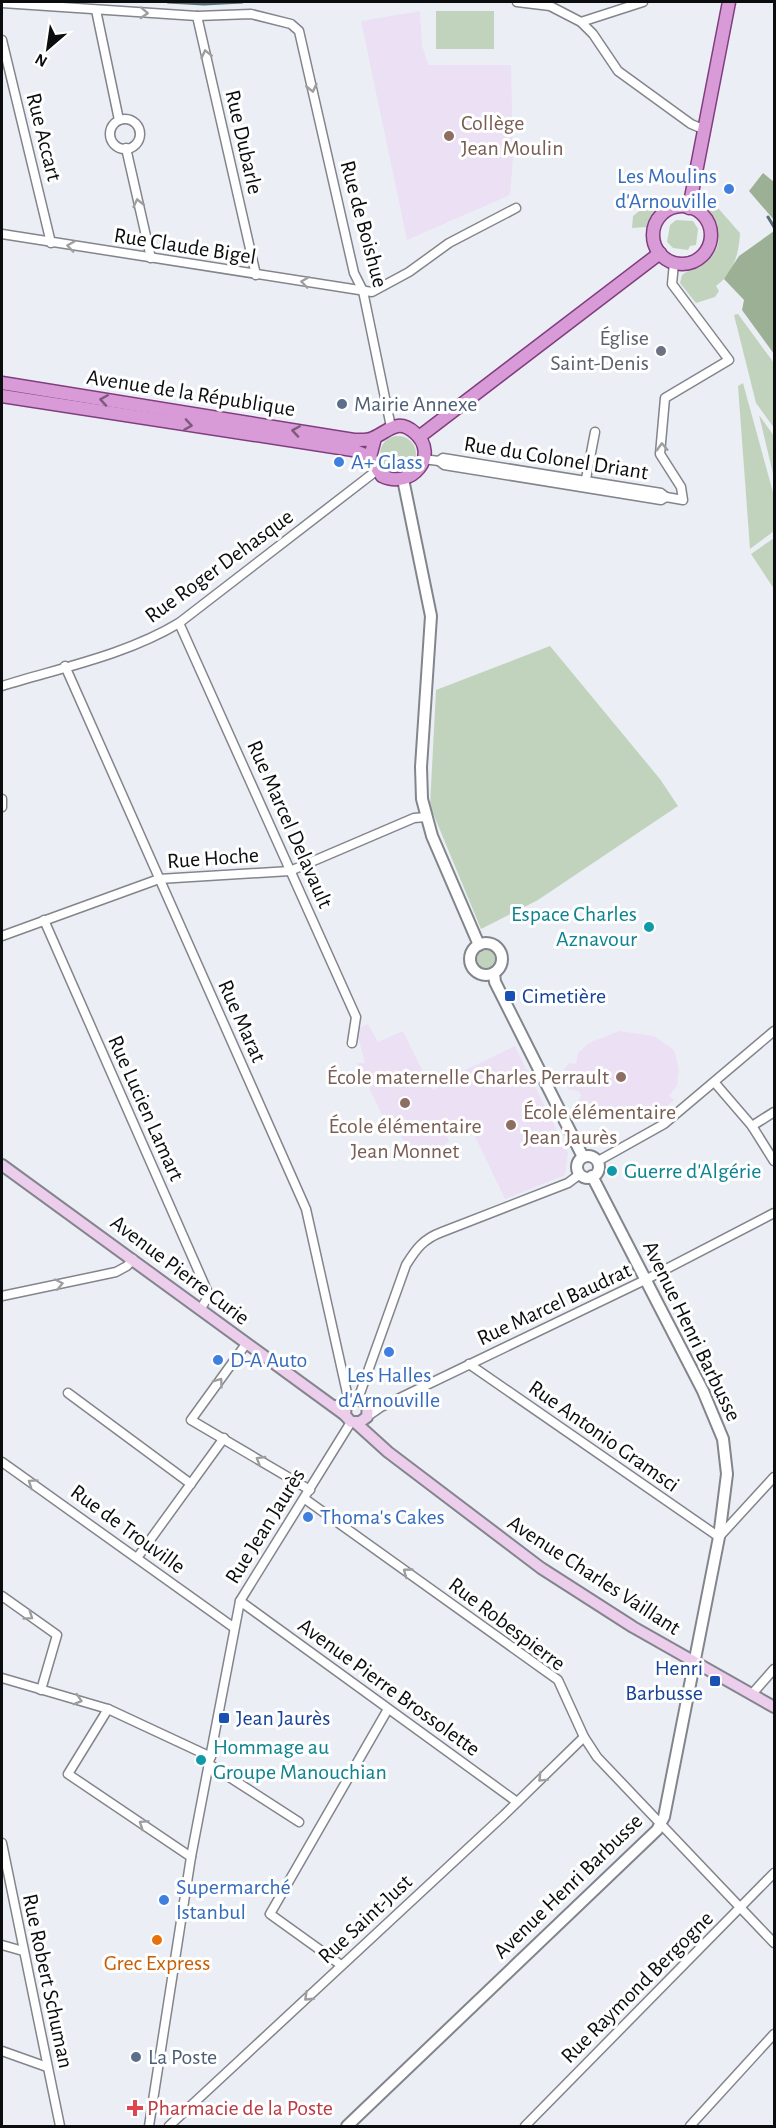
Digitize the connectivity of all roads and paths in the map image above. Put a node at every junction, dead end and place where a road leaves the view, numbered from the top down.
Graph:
1 (517, 2) edge
2 (643, 2) edge
3 (729, 2) edge
4 (2, 3) edge
5 (625, 4) edge
6 (96, 10) junction
7 (197, 16) junction
8 (581, 22) junction
9 (2, 40) edge
10 (119, 120) junction
11 (703, 129) junction
12 (126, 148) junction
13 (516, 208) dead end
14 (689, 208) junction
15 (2, 234) edge
16 (51, 243) junction
17 (660, 253) junction
18 (151, 258) junction
19 (674, 263) junction
20 (256, 275) junction
21 (363, 291) junction
22 (2, 383) edge
23 (2, 396) edge
24 (391, 427) junction
25 (595, 432) dead end
26 (418, 437) junction
27 (375, 438) junction
28 (370, 457) junction
29 (423, 459) junction
30 (376, 471) junction
31 (403, 479) junction
32 (585, 483) junction
33 (179, 623) junction
34 (65, 666) junction
35 (2, 686) edge
36 (2, 800) edge
37 (2, 807) edge
38 (426, 817) junction
39 (290, 871) junction
40 (159, 879) junction
41 (44, 920) junction
42 (2, 936) edge
43 (479, 945) junction
44 (494, 973) junction
45 (774, 1031) edge
46 (352, 1042) dead end
47 (715, 1083) junction
48 (774, 1112) edge
49 (752, 1126) junction
50 (582, 1157) junction
51 (597, 1161) junction
52 (774, 1161) edge
53 (3, 1165) edge
54 (580, 1174) junction
55 (592, 1176) junction
56 (774, 1213) edge
57 (133, 1258) junction
58 (645, 1280) junction
59 (2, 1296) edge
60 (200, 1310) junction
61 (246, 1344) junction
62 (469, 1364) junction
63 (68, 1393) dead end
64 (346, 1408) junction
65 (370, 1412) junction
66 (224, 1438) junction
67 (374, 1440) junction
68 (2, 1462) edge
69 (774, 1477) edge
70 (191, 1484) junction
71 (310, 1490) junction
72 (304, 1499) junction
73 (719, 1537) junction
74 (137, 1558) junction
75 (2, 1596) edge
76 (240, 1601) junction
77 (233, 1627) junction
78 (695, 1662) junction
79 (774, 1669) edge
80 (2, 1678) edge
81 (41, 1690) junction
82 (752, 1694) junction
83 (774, 1707) edge
84 (108, 1709) junction
85 (388, 1709) junction
86 (584, 1737) junction
87 (210, 1760) junction
88 (517, 1802) junction
89 (299, 1822) dead end
90 (660, 1823) junction
91 (2, 1843) edge
92 (191, 1857) junction
93 (774, 1873) edge
94 (740, 1907) junction
95 (774, 1943) edge
96 (2, 1945) edge
97 (23, 1951) junction
98 (341, 1965) junction
99 (774, 2034) edge
100 (2, 2051) edge
101 (47, 2067) junction
102 (60, 2127) edge
103 (149, 2127) edge
104 (169, 2127) edge
105 (347, 2127) edge
106 (525, 2127) edge
107 (690, 2127) edge

1 - 8 street
2 - 5 street
3 - 11 main road
4 - 6 street
5 - 8 street
6 -> 7 street
6 - 10 street
20 -> 7 street, Rue Dubarle
7 -> 21 street, Rue de Boishue
8 - 11 street
9 - 16 street, Rue Accart
10 - 12 street
10 - 12 street
11 - 14 main road
18 -> 12 street
13 - 21 street
14 - 17 main road
14 - 19 main road
15 - 16 street, Rue Claude Bigel
18 -> 16 street, Rue Claude Bigel
17 - 19 main road
17 - 26 main road
18 - 20 street, Rue Claude Bigel
32 -> 19 street, Rue du Colonel Driant
21 -> 20 street, Rue Claude Bigel
21 - 24 street, Rue de Boishue
27 -> 22 main road, Avenue de la République
23 -> 28 main road, Avenue de la République
24 - 26 main road
24 - 27 main road
25 - 32 street
26 - 29 main road
27 - 28 main road
28 - 30 main road
29 - 31 main road
29 - 32 street, Rue du Colonel Driant
30 - 31 main road
30 - 33 street, Rue Roger Dehasque
31 - 38 street
33 - 34 street, Rue Roger Dehasque
33 - 39 street, Rue Marcel Delavault
34 - 35 street, Rue Roger Dehasque
34 - 40 street, Rue Marat
36 - 37 street
38 - 39 street, Rue Hoche
38 - 43 street
39 - 40 street, Rue Hoche
39 - 46 street, Rue Marcel Delavault
40 - 41 street, Rue Hoche
40 - 64 street, Rue Marat
41 - 42 street, Rue Hoche
41 - 60 street, Rue Lucien Lamart
43 - 44 street
43 - 44 street
44 - 50 street
45 - 47 street
47 - 49 street
47 - 51 street
48 - 49 street
49 - 52 street
50 - 51 street
50 - 54 street
51 - 55 street
53 - 57 main road, Avenue Pierre Curie
54 - 55 street
54 - 64 street, Rue Jean Jaurès
55 - 58 street, Avenue Henri Barbusse
56 - 58 street, Rue Marcel Baudrat
59 -> 57 street
57 - 60 main road, Avenue Pierre Curie
58 - 62 street, Rue Marcel Baudrat
58 - 73 street, Avenue Henri Barbusse
60 - 61 main road, Avenue Pierre Curie
61 - 64 main road, Avenue Pierre Curie
66 -> 61 street
62 - 65 street, Rue Marcel Baudrat
62 - 73 street, Rue Antonio Gramsci
63 - 70 street
64 - 65 main road
64 - 65 main road
64 - 67 main road, Avenue Charles Vaillant
64 - 71 street, Rue Jean Jaurès
65 - 67 main road
66 - 70 street
71 -> 66 street
67 - 78 main road, Avenue Charles Vaillant
74 -> 68 street, Rue de Trouville
69 - 73 street
70 - 74 street
71 - 72 street, Rue Jean Jaurès
72 - 76 street, Rue Jean Jaurès
86 -> 72 street, Rue Robespierre
73 - 78 street, Avenue Henri Barbusse
74 - 77 street, Rue de Trouville
75 -> 81 street
76 - 77 street, Rue Jean Jaurès
76 - 85 street, Avenue Pierre Brossolette
77 - 87 street, Rue Jean Jaurès
78 - 82 main road, Avenue Charles Vaillant
78 - 90 street, Avenue Henri Barbusse
79 - 82 street
80 - 81 street
81 -> 84 street
82 - 83 main road, Avenue Charles Vaillant
84 - 87 street
92 -> 84 street
85 - 88 street, Avenue Pierre Brossolette
85 - 98 street
86 -> 88 street, Rue Saint-Just
86 - 90 street, Rue Robespierre
87 - 89 street
87 - 92 street, Rue Jean Jaurès
88 - 98 street, Rue Saint-Just
90 - 94 street, Rue Robespierre
90 - 105 street, Avenue Henri Barbusse
91 - 97 street, Rue Robert Schuman
92 - 103 street, Rue Jean Jaurès
93 - 94 street, Rue Raymond Bergogne
94 - 95 street, Rue Robespierre
94 - 106 street, Rue Raymond Bergogne
96 - 97 street
97 - 101 street, Rue Robert Schuman
98 -> 104 street, Rue Saint-Just
99 - 107 street
100 - 101 street
101 - 102 street, Rue Robert Schuman

